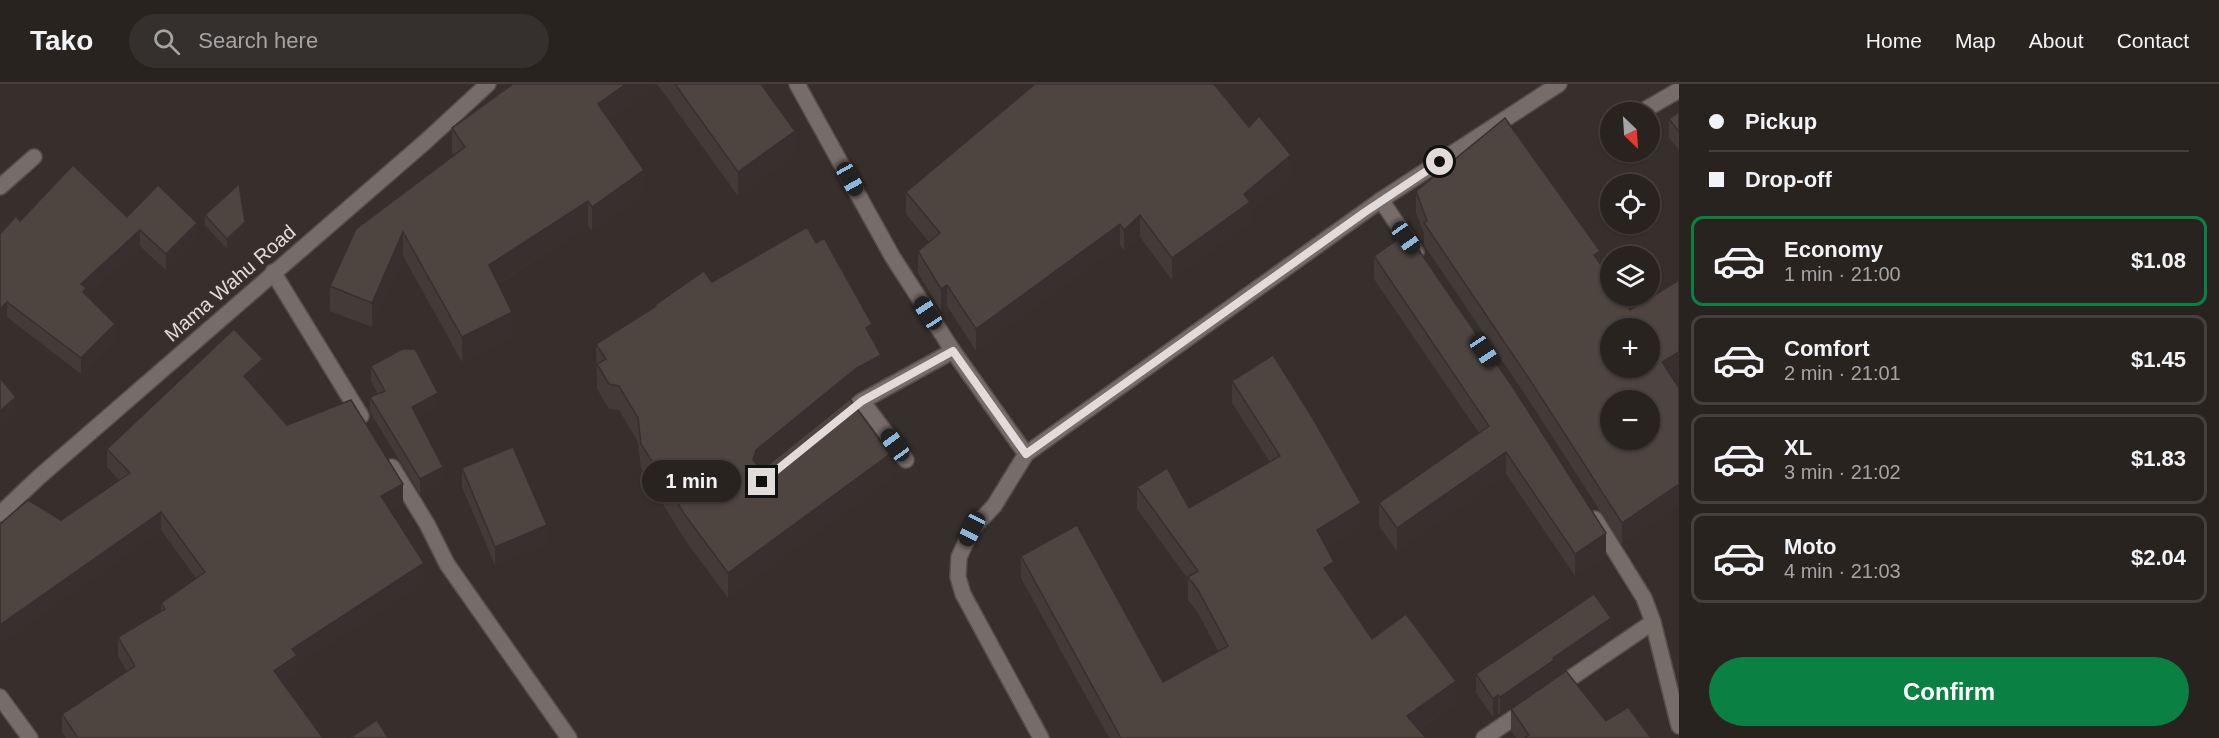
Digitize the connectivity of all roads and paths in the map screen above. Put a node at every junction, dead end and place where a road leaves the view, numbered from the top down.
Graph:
1 (488, 84) edge
2 (797, 84) edge
3 (1559, 84) edge
4 (1679, 90) edge
5 (1658, 102) edge
6 (34, 157) dead end
7 (0, 187) edge
8 (1381, 201) junction
9 (1421, 260) edge
10 (273, 272) junction
11 (953, 351) junction
12 (862, 401) junction
13 (826, 430) edge
14 (371, 433) edge
15 (384, 453) edge
16 (1026, 454) junction
17 (906, 460) dead end
18 (1585, 502) edge
19 (0, 514) edge
20 (1653, 622) junction
21 (0, 697) edge
22 (1679, 726) edge
23 (30, 738) edge
24 (569, 738) edge
25 (1041, 738) edge
26 (1485, 738) edge

1 - 10 street, Mama Wahu Road
2 - 11 street
3 - 8 street
4 - 5 street
6 - 7 street
8 - 9 street
8 - 16 street
10 - 14 street
10 - 19 street, Mama Wahu Road
11 - 12 street
11 - 16 street
12 - 13 street
12 - 17 street
15 - 24 street
16 - 25 street
18 - 20 street
20 - 22 street
20 - 26 street
21 - 23 street

